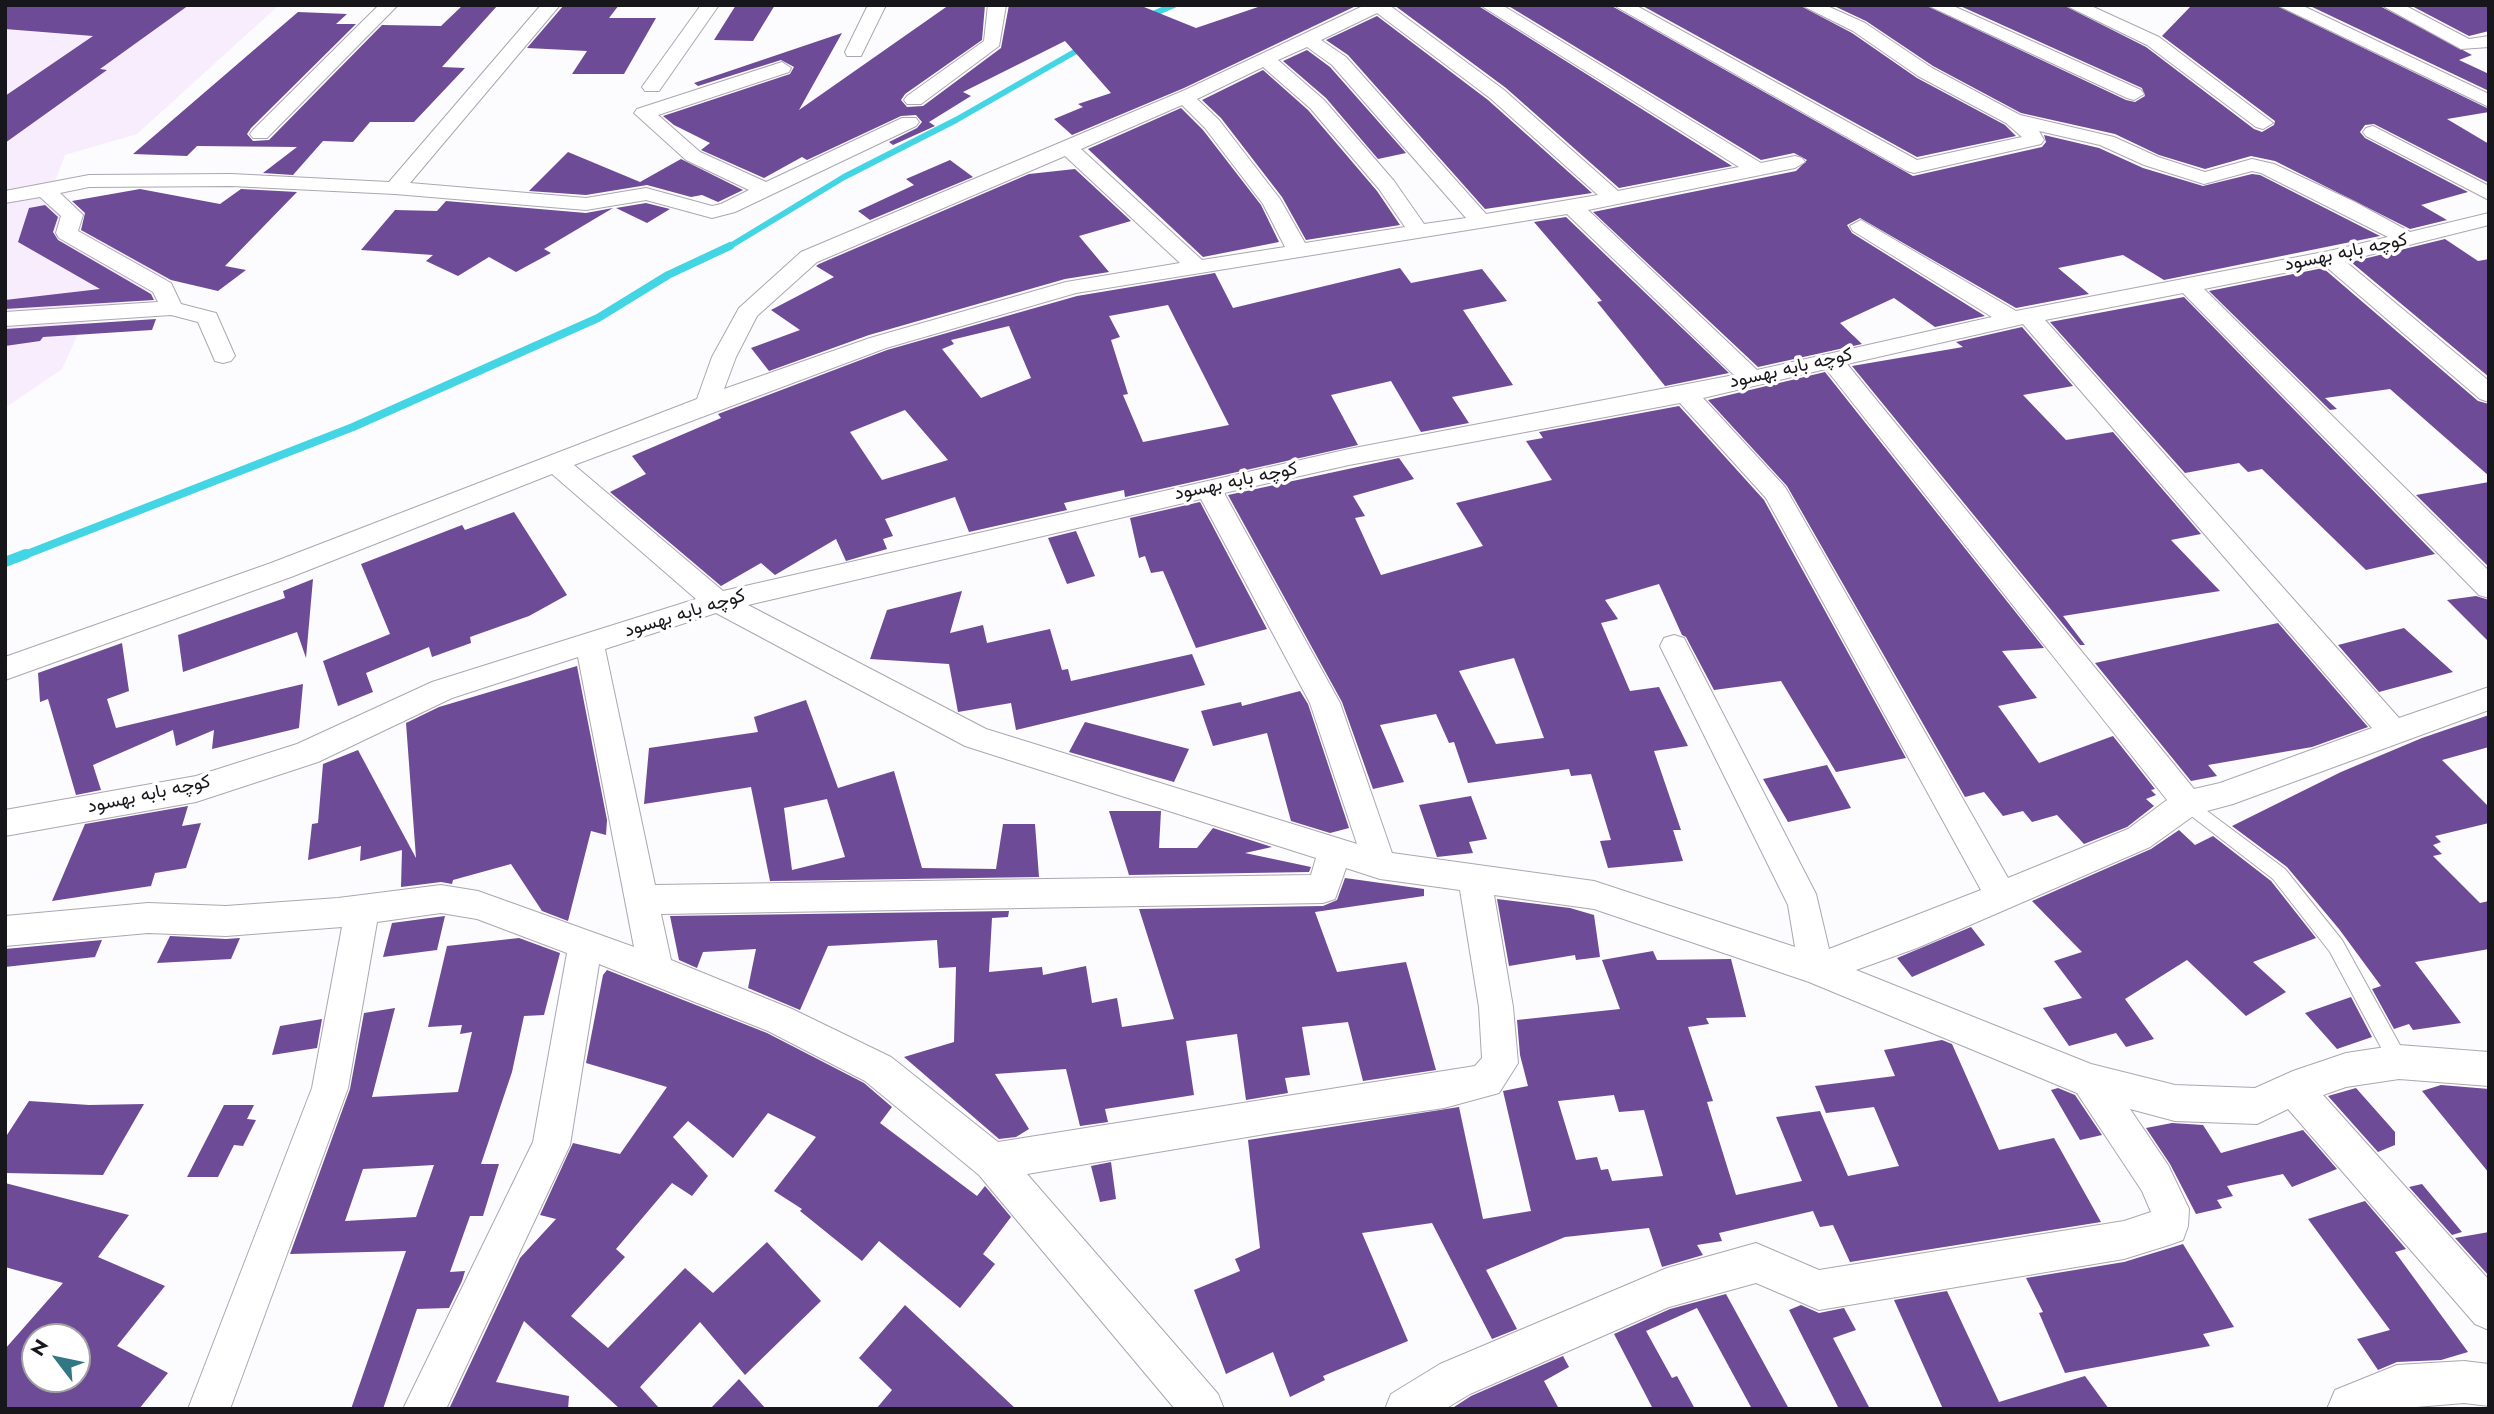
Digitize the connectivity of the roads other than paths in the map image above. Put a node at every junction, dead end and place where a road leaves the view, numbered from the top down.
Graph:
1 (389, 5) edge
2 (551, 5) edge
3 (710, 5) edge
4 (877, 5) edge
5 (997, 5) edge
6 (1378, 5) edge
7 (1489, 5) edge
8 (1622, 5) edge
9 (1810, 5) edge
10 (1936, 5) edge
11 (2074, 5) edge
12 (2286, 5) edge
13 (2390, 5) edge
14 (1309, 40) junction
15 (2489, 41) edge
16 (854, 52) dead end
17 (1266, 60) junction
18 (782, 68) dead end
19 (653, 87) dead end
20 (2134, 94) dead end
21 (1184, 97) junction
22 (914, 100) dead end
23 (2489, 101) edge
24 (2013, 119) junction
25 (909, 122) dead end
26 (2263, 123) dead end
27 (2373, 132) dead end
28 (260, 134) dead end
29 (1067, 147) junction
30 (1795, 162) dead end
31 (1755, 168) junction
32 (395, 188) junction
33 (764, 189) junction
34 (45, 190) junction
35 (2489, 194) edge
36 (5, 197) edge
37 (1613, 198) junction
38 (1572, 206) junction
39 (2489, 219) edge
40 (1480, 221) junction
41 (1861, 226) dead end
42 (1419, 232) junction
43 (2409, 240) junction
44 (1299, 253) junction
45 (2329, 258) junction
46 (1198, 268) junction
47 (2188, 285) junction
48 (172, 308) junction
49 (2021, 317) junction
50 (5, 319) edge
51 (223, 356) dead end
52 (1831, 360) junction
53 (1752, 379) junction
54 (1686, 394) junction
55 (2489, 394) edge
56 (707, 404) junction
57 (555, 463) junction
58 (1208, 488) junction
59 (2489, 589) edge
60 (718, 602) junction
61 (590, 644) junction
62 (1674, 646) dead end
63 (5, 670) edge
64 (2488, 699) edge
65 (2393, 732) junction
66 (2187, 803) junction
67 (5, 823) edge
68 (1335, 850) junction
69 (1380, 865) junction
70 (1475, 879) junction
71 (2001, 896) junction
72 (643, 900) junction
73 (362, 910) junction
74 (5, 931) edge
75 (586, 943) junction
76 (1816, 968) junction
77 (656, 970) junction
78 (2399, 1062) junction
79 (2489, 1069) edge
80 (2090, 1081) junction
81 (2293, 1088) junction
82 (992, 1162) junction
83 (2489, 1310) edge
84 (2489, 1385) edge
85 (209, 1409) edge
86 (424, 1409) edge
87 (1203, 1409) edge
88 (1406, 1409) edge
89 (2348, 1409) edge

1 - 28 street
2 - 32 street
3 - 19 street
4 - 16 street
5 - 22 street
6 - 14 street
6 - 37 street
7 - 31 street
8 - 24 street
9 - 24 street
10 - 20 street
11 - 26 street
12 - 23 street
13 - 15 street
14 - 17 street
14 - 40 street
17 - 21 street
17 - 42 street
18 - 33 street
21 - 29 street
21 - 44 street
24 - 43 street
25 - 33 street
27 - 35 street
29 - 46 street
29 - 56 street
30 - 31 street
31 - 37 street
32 - 33 street
32 - 34 street
34 - 36 street
34 - 48 street
37 - 38 street
38 - 40 street
38 - 53 street
39 - 43 street, کوچه بابه بهسود
40 - 42 street
41 - 49 street
42 - 44 street
43 - 45 street, کوچه بابه بهسود
44 - 46 street
45 - 47 street, کوچه بابه بهسود
45 - 55 street
46 - 56 street
47 - 49 street, کوچه بابه بهسود
47 - 59 street
48 - 50 street
48 - 51 street
49 - 52 street, کوچه بابه بهسود
49 - 65 street
52 - 53 street, کوچه بابه بهسود
52 - 66 street
53 - 54 street, کوچه بابه بهسود
54 - 58 street, کوچه بابه بهسود
54 - 71 street
56 - 57 street
57 - 60 street
57 - 63 street
58 - 60 street, کوچه بابه بهسود
58 - 69 street
60 - 61 street, کوچه بابه بهسود
60 - 68 street
61 - 67 street, کوچه بابه بهسود
61 - 72 street
62 - 76 street
64 - 65 street
65 - 66 street
66 - 71 street
66 - 78 lane
68 - 69 street
68 - 72 street
69 - 70 street
70 - 76 street
70 - 82 street
71 - 76 street
72 - 77 street
73 - 74 street
73 - 75 street
73 - 85 street
75 - 77 street
75 - 86 street
76 - 80 street
77 - 82 street
78 - 79 street
78 - 81 street
80 - 81 street
80 - 88 street
81 - 83 street
82 - 87 street
84 - 89 street

